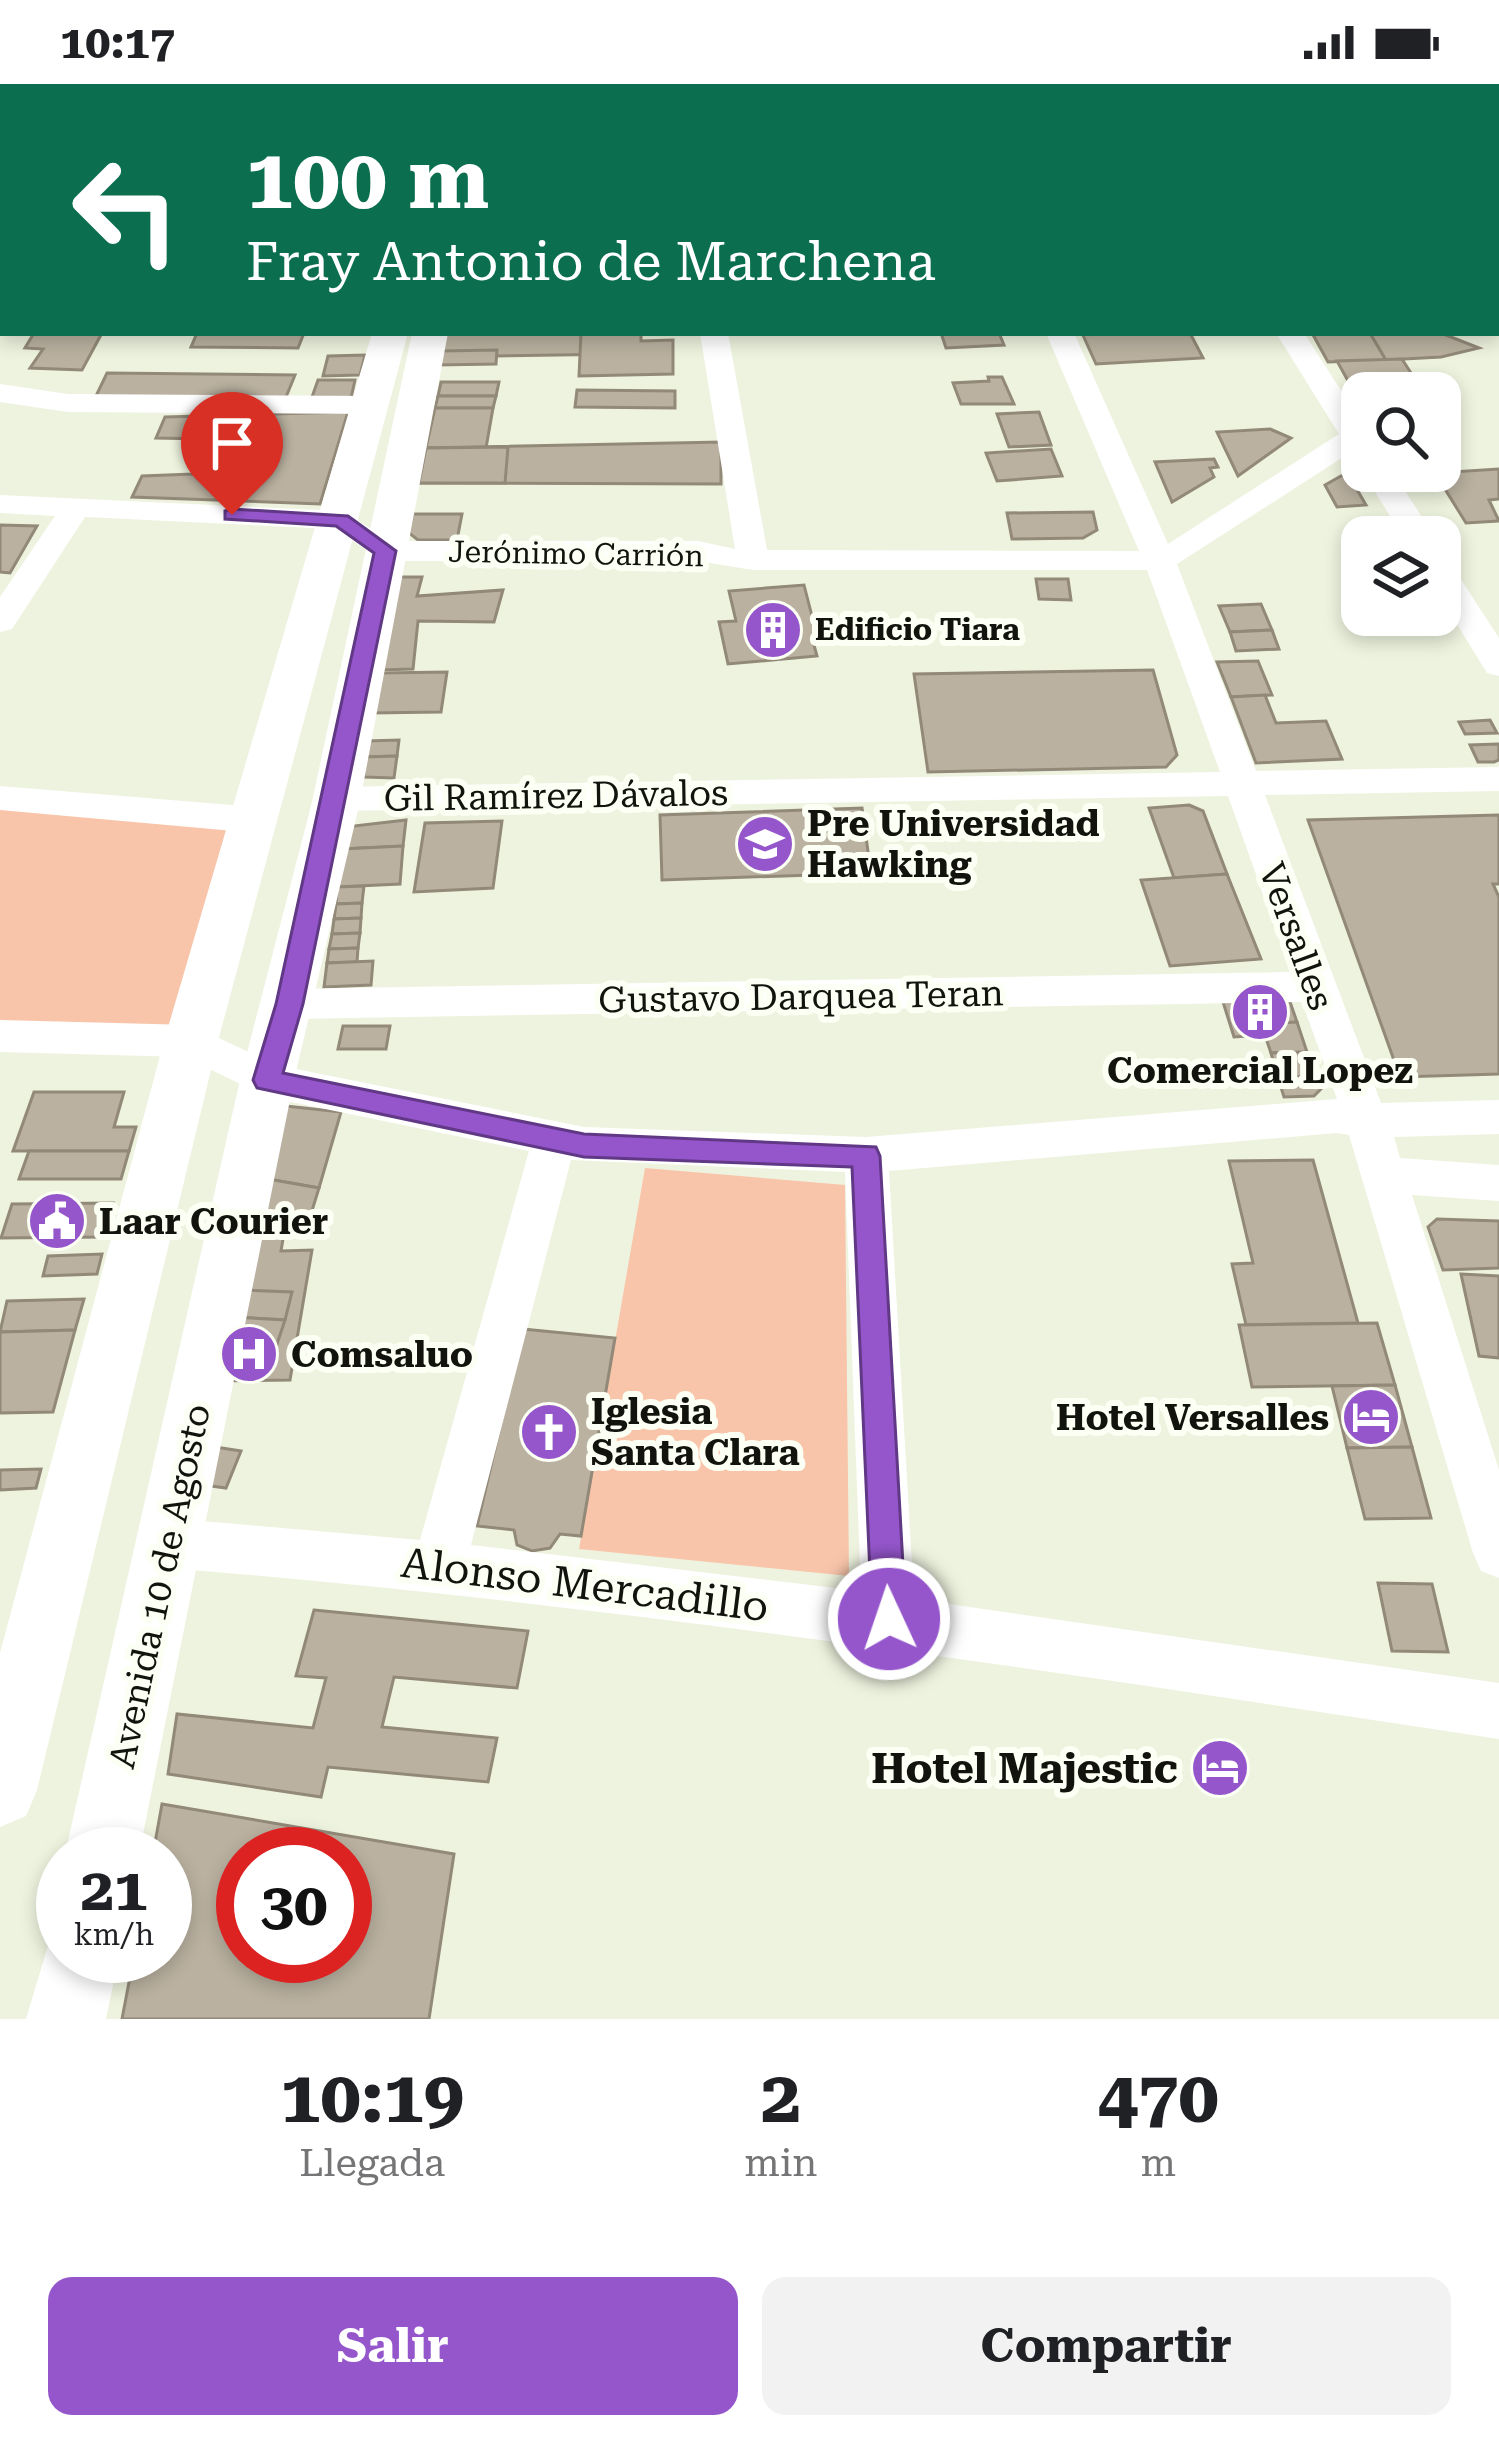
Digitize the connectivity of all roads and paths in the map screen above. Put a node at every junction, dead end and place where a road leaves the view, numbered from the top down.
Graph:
1 (389, 336) edge
2 (429, 336) edge
3 (714, 336) edge
4 (1061, 336) edge
5 (1292, 336) edge
6 (0, 393) edge
7 (372, 405) junction
8 (1341, 413) edge
9 (1341, 452) edge
10 (0, 504) edge
11 (76, 507) junction
12 (341, 520) junction
13 (742, 559) junction
14 (1159, 560) junction
15 (383, 561) junction
16 (1461, 604) edge
17 (0, 622) edge
18 (1499, 665) edge
19 (1499, 779) edge
20 (1243, 783) junction
21 (0, 798) edge
22 (334, 799) junction
23 (256, 820) junction
24 (1313, 987) junction
25 (289, 1004) junction
26 (0, 1036) edge
27 (191, 1040) junction
28 (267, 1080) junction
29 (1499, 1117) edge
30 (1366, 1120) junction
31 (554, 1139) junction
32 (866, 1156) junction
33 (1383, 1175) junction
34 (1499, 1184) edge
35 (168, 1543) junction
36 (1499, 1553) edge
37 (439, 1566) junction
38 (889, 1619) junction
39 (1499, 1711) edge
40 (0, 1790) edge
41 (107, 1827) edge
42 (74, 1983) edge
43 (67, 2019) edge

1 - 7 main road
2 - 15 main road, Avenida 10 de Agosto
3 - 13 street
4 - 14 street, Versalles
5 - 8 street
6 - 7 street
7 - 12 main road
9 - 14 street
10 - 11 street
11 - 12 street
11 - 17 street
12 - 15 street
12 - 23 main road
13 - 14 street, Jerónimo Carrión
13 - 15 street, Jerónimo Carrión
14 - 20 street, Versalles
15 - 22 main road, Avenida 10 de Agosto
16 - 18 street
19 - 20 street, Gil Ramírez Dávalos
20 - 22 street, Gil Ramírez Dávalos
20 - 24 street, Versalles
21 - 23 street
22 - 25 main road, Avenida 10 de Agosto
23 - 27 main road
24 - 25 street, Gustavo Darquea Teran
24 - 30 street, Versalles
25 - 28 main road, Avenida 10 de Agosto
26 - 27 street
27 - 28 street
27 - 40 main road
28 - 31 street
28 - 35 main road, Avenida 10 de Agosto
29 - 30 street
30 - 32 street
30 - 33 street, Versalles
31 - 32 street
31 - 37 street
32 - 38 street
33 - 34 street
33 - 36 street, Versalles
35 - 37 street, Alonso Mercadillo
35 - 41 main road, Avenida 10 de Agosto
37 - 38 street, Alonso Mercadillo
38 - 39 street, Alonso Mercadillo
42 - 43 main road

